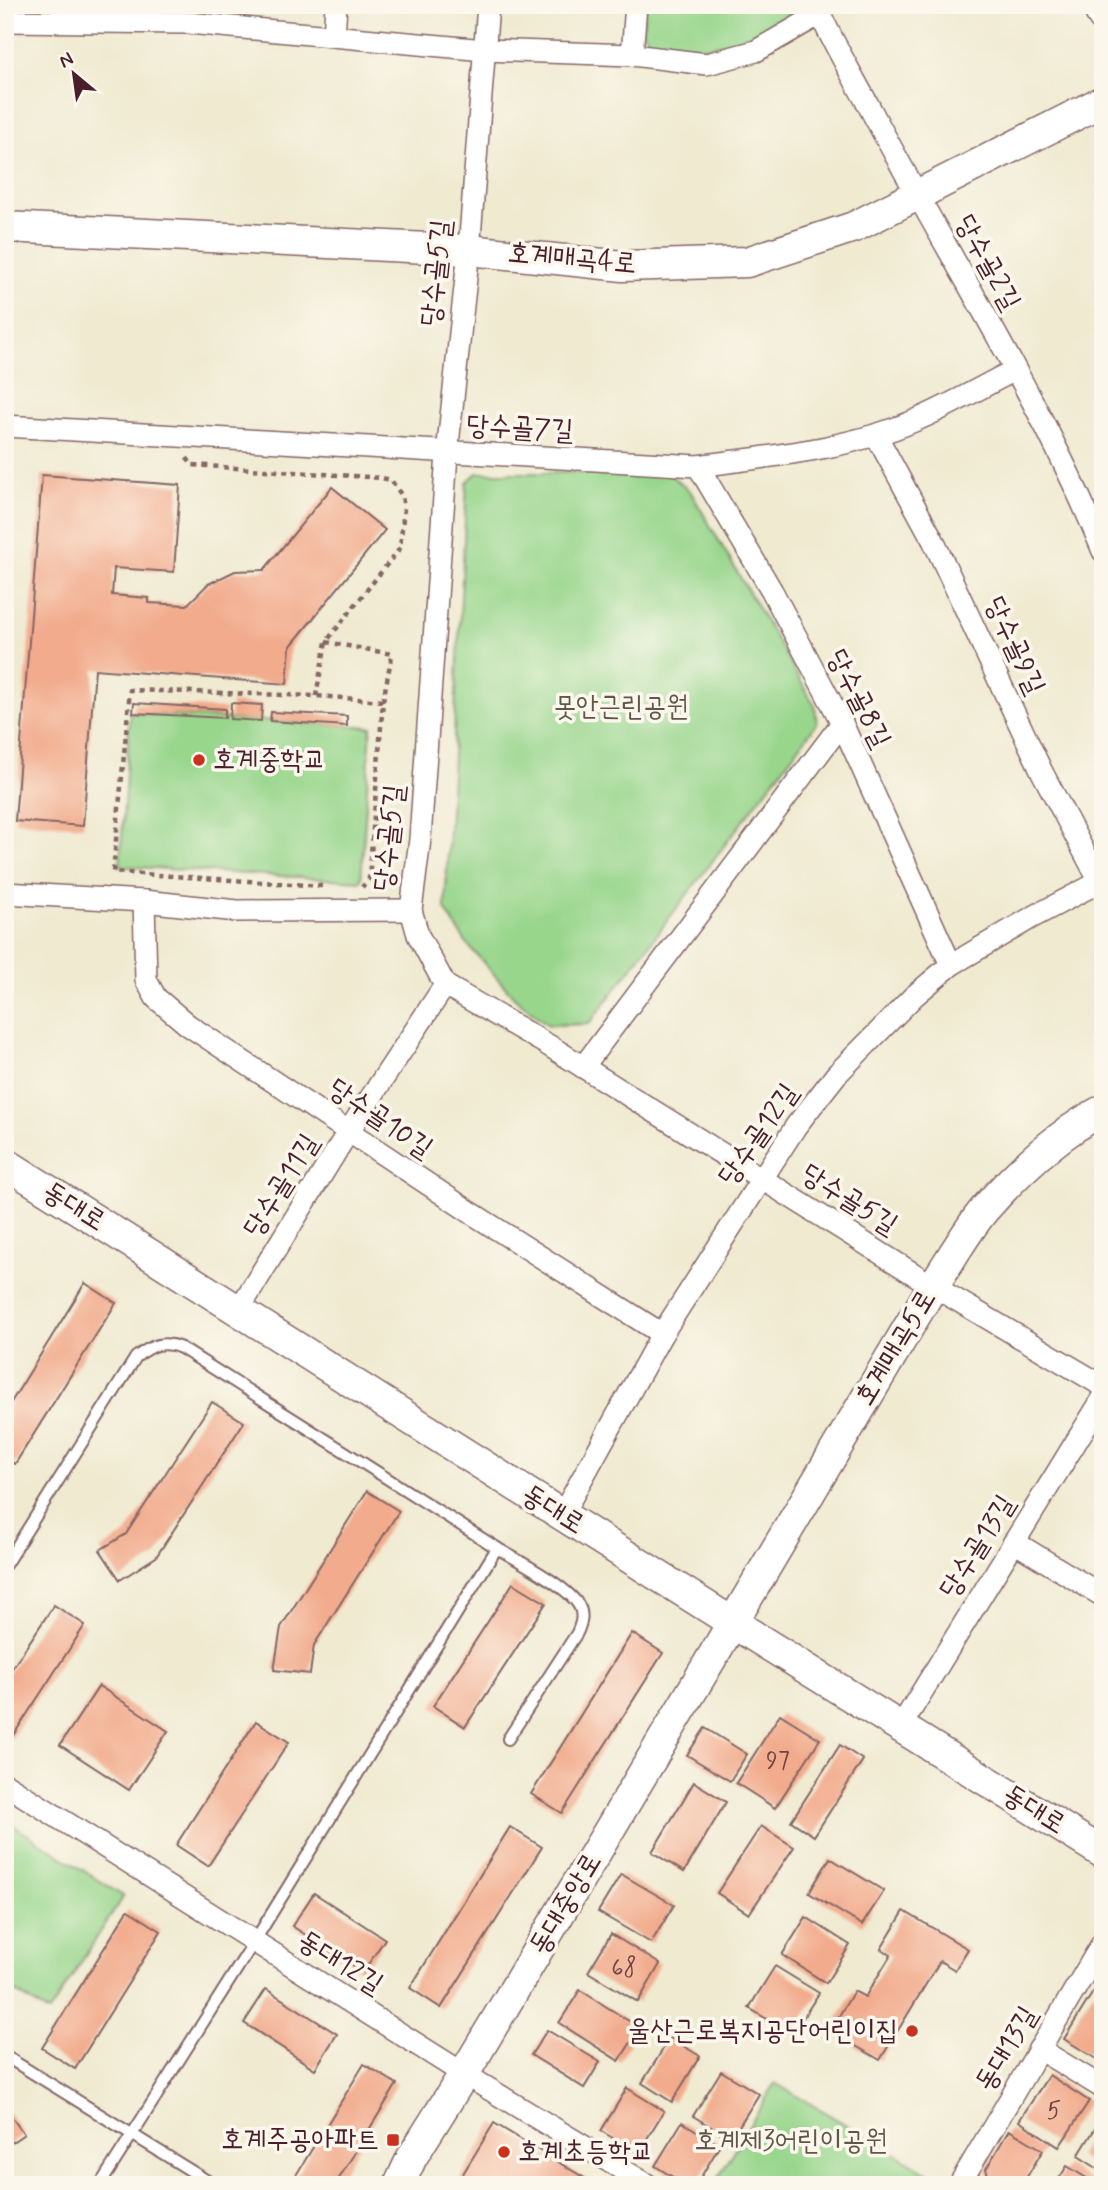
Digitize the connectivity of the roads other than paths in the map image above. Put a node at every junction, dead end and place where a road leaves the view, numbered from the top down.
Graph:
1 (336, 5) edge
2 (488, 5) edge
3 (636, 5) edge
4 (1097, 5) edge
5 (818, 10) edge
6 (189, 14) edge
7 (1103, 17) edge
8 (5, 21) edge
9 (334, 36) junction
10 (485, 50) junction
11 (632, 55) junction
12 (1103, 101) edge
13 (916, 196) junction
14 (5, 228) edge
15 (468, 250) junction
16 (1015, 370) junction
17 (5, 426) edge
18 (876, 435) junction
19 (447, 454) junction
20 (698, 466) junction
21 (1103, 551) edge
22 (842, 723) junction
23 (1101, 881) edge
24 (5, 893) edge
25 (144, 901) junction
26 (411, 910) junction
27 (951, 965) junction
28 (445, 985) junction
29 (583, 1067) junction
30 (1103, 1110) edge
31 (348, 1132) junction
32 (5, 1163) edge
33 (761, 1179) junction
34 (933, 1286) junction
35 (238, 1311) junction
36 (662, 1334) junction
37 (1103, 1386) edge
38 (1103, 1398) edge
39 (562, 1515) junction
40 (1014, 1542) junction
41 (497, 1548) junction
42 (5, 1565) edge
43 (1103, 1596) edge
44 (733, 1623) junction
45 (901, 1726) junction
46 (508, 1739) dead end
47 (5, 1784) edge
48 (1103, 1853) edge
49 (254, 1942) junction
50 (1103, 1942) edge
51 (1039, 2049) junction
52 (10, 2059) dead end
53 (464, 2074) junction
54 (1103, 2088) edge
55 (132, 2134) junction
56 (963, 2183) edge
57 (100, 2185) edge
58 (214, 2185) edge
59 (399, 2185) edge
60 (648, 2185) edge

1 - 9 street
2 - 10 street, 당수골5길
3 - 11 street
4 - 7 street
5 - 11 street
5 - 13 street, 당수골2길
6 - 8 street
6 - 9 street
9 - 10 street
10 - 11 street
10 - 15 street, 당수골5길
12 - 13 street, 호계매곡4로
13 - 15 street, 호계매곡4로
13 - 16 street, 당수골2길
14 - 15 street, 호계매곡4로
15 - 19 street, 당수골5길
16 - 18 street, 당수골7길
16 - 21 street, 당수골2길
17 - 19 street, 당수골7길
18 - 20 street, 당수골7길
18 - 23 street, 당수골9길
19 - 20 street, 당수골7길
19 - 26 street, 당수골5길
20 - 22 street, 당수골8길
22 - 27 street, 당수골8길
22 - 29 street
23 - 27 street, 당수골12길
24 - 25 street
25 - 26 street
25 - 31 street, 당수골10길
26 - 28 street, 당수골5길
27 - 33 street, 당수골12길
28 - 29 street, 당수골5길
28 - 31 street, 당수골11길
29 - 33 street, 당수골5길
30 - 34 street, 호계매곡5로
31 - 35 street, 당수골11길
31 - 36 street, 당수골10길
32 - 35 street, 동대로
33 - 34 street, 당수골5길
33 - 36 street, 당수골12길
34 - 37 street, 당수골5길
34 - 44 street, 호계매곡5로
35 - 39 street, 동대로
36 - 39 street, 당수골12길
38 - 40 street, 당수골13길
39 - 44 street, 동대로
40 - 43 street
40 - 45 street, 당수골13길
41 - 42 lane
41 - 46 lane
41 - 49 lane
44 - 45 street, 동대로
44 - 53 street, 동대중앙로
45 - 48 street, 동대로
47 - 49 street, 동대12길
49 - 53 street, 동대12길
49 - 55 lane
50 - 51 street, 동대13길
51 - 54 street
51 - 56 street, 동대13길
52 - 55 lane
53 - 59 street, 동대중앙로
53 - 60 street, 동대12길
55 - 57 lane
55 - 58 lane

